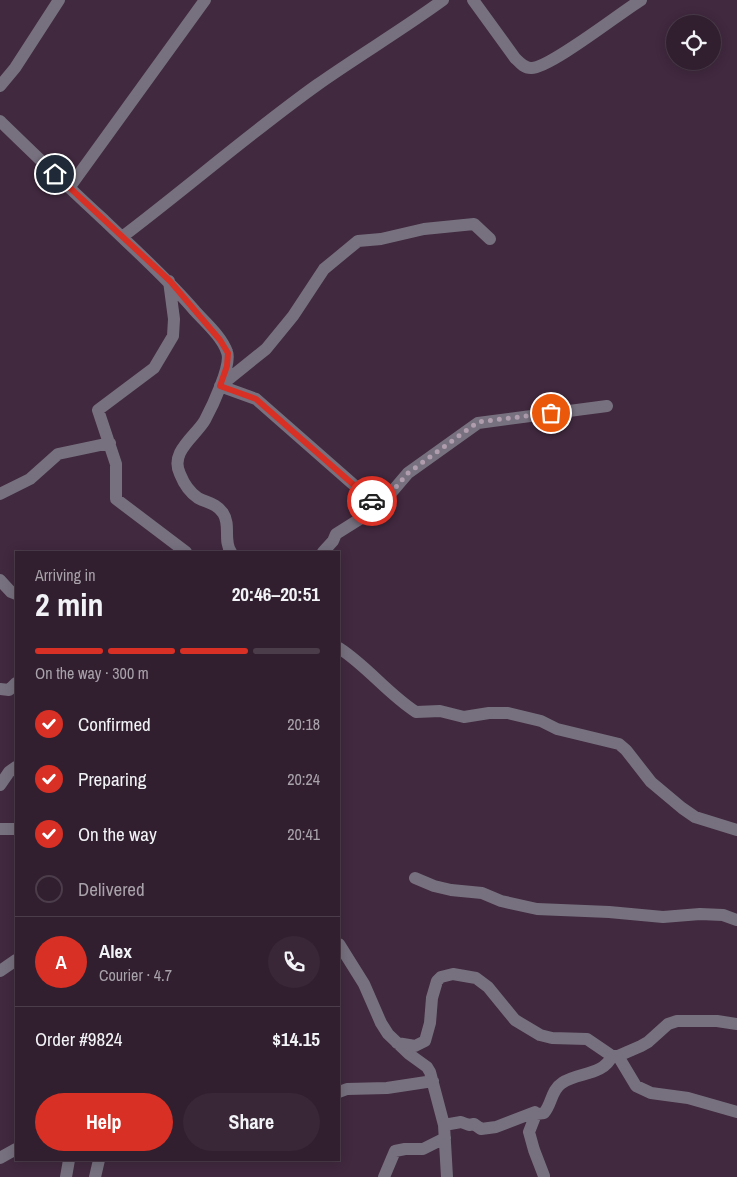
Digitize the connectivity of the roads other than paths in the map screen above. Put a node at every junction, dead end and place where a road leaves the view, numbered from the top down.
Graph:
1 (59, 0) edge
2 (205, 0) edge
3 (443, 0) edge
4 (473, 0) edge
5 (617, 0) edge
6 (641, 0) edge
7 (626, 9) junction
8 (0, 86) edge
9 (0, 121) edge
10 (69, 188) junction
11 (122, 237) junction
12 (490, 238) dead end
13 (170, 281) junction
14 (220, 386) junction
15 (607, 406) dead end
16 (110, 443) junction
17 (0, 494) edge
18 (379, 507) junction
19 (185, 551) edge
20 (230, 551) edge
21 (324, 551) edge
22 (0, 580) edge
23 (15, 594) edge
24 (340, 649) edge
25 (15, 685) edge
26 (0, 689) edge
27 (15, 768) edge
28 (0, 785) edge
29 (0, 829) edge
30 (15, 829) edge
31 (737, 830) edge
32 (415, 878) dead end
33 (737, 920) edge
34 (340, 946) edge
35 (15, 961) edge
36 (0, 971) edge
37 (737, 1024) edge
38 (397, 1044) junction
39 (615, 1056) junction
40 (433, 1081) junction
41 (340, 1092) edge
42 (737, 1112) edge
43 (536, 1114) junction
44 (444, 1125) junction
45 (446, 1138) junction
46 (15, 1150) edge
47 (0, 1158) edge
48 (69, 1161) edge
49 (99, 1161) edge
50 (544, 1176) edge
51 (66, 1177) edge
52 (95, 1177) edge
53 (384, 1177) edge
54 (447, 1177) edge

1 - 8 street
2 - 10 street
3 - 11 street
4 - 7 street
5 - 7 street
6 - 7 street
9 - 10 street
10 - 11 street
11 - 13 street
12 - 14 street
13 - 14 street
13 - 16 street
14 - 18 street
14 - 20 street
15 - 18 street
16 - 17 street
16 - 19 street
18 - 21 street
22 - 23 street
24 - 31 street
25 - 26 street
27 - 28 street
29 - 30 street
32 - 33 street
34 - 38 street
35 - 36 street
37 - 39 street
38 - 39 street
38 - 40 street
39 - 42 street
39 - 43 street
40 - 41 street
40 - 44 street
43 - 44 street
43 - 50 street
44 - 45 street
45 - 53 street
45 - 54 street
46 - 47 street
48 - 51 street
49 - 52 street

